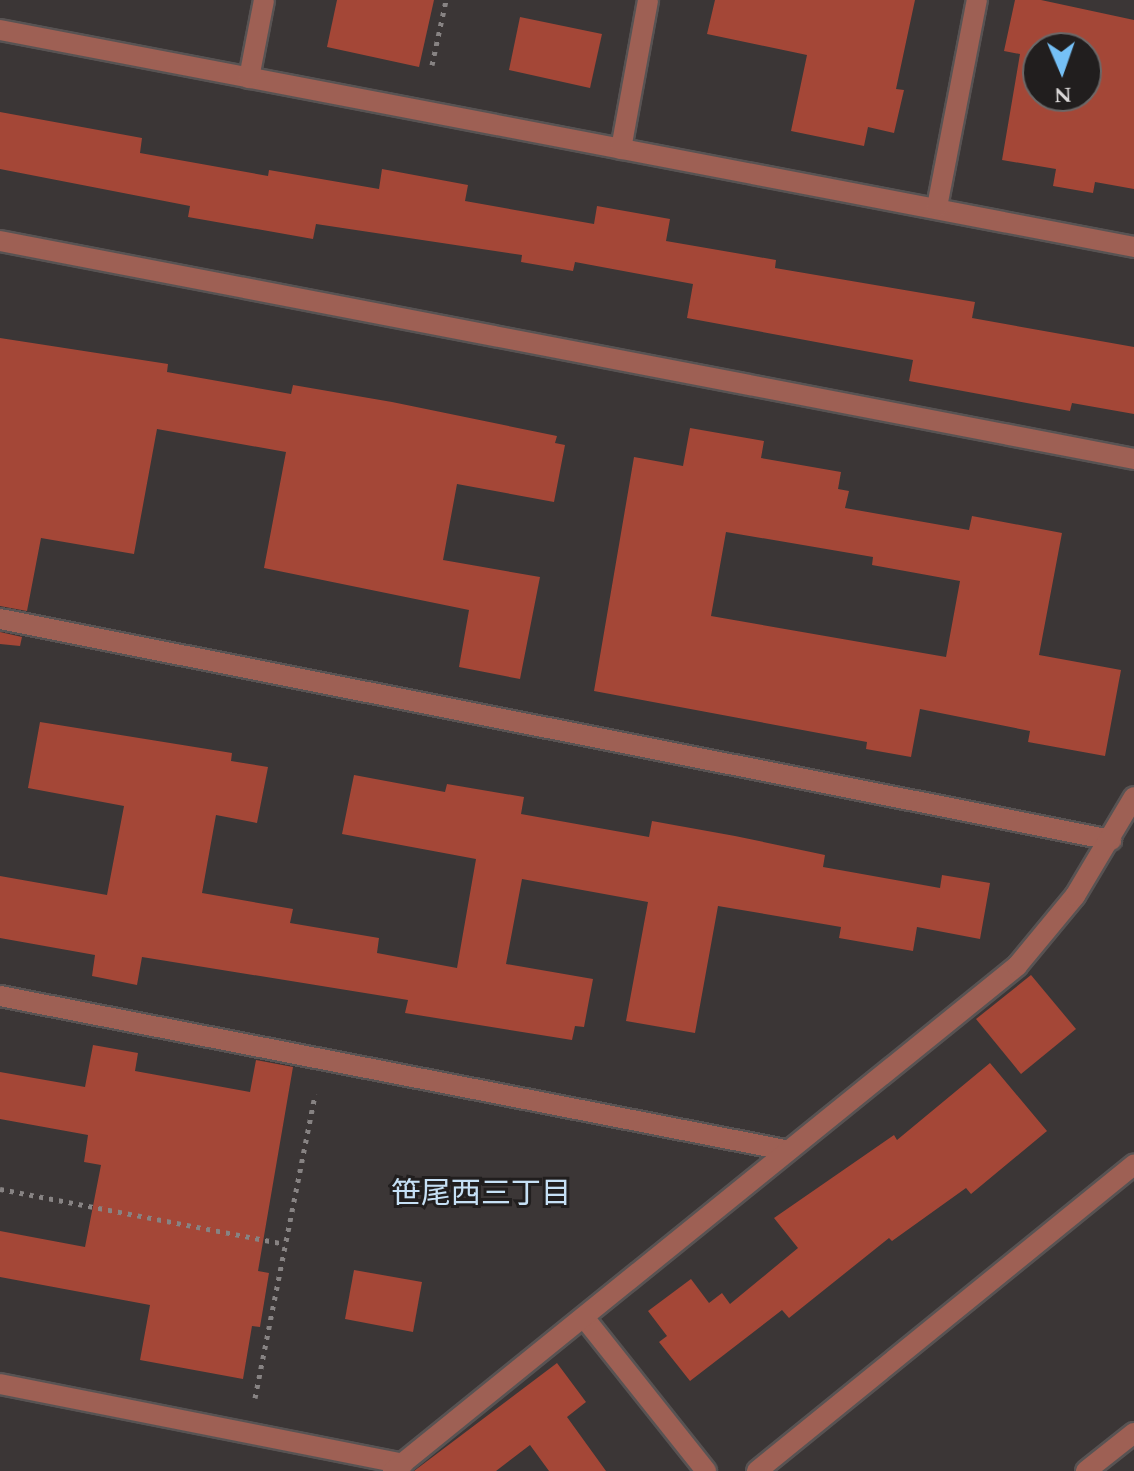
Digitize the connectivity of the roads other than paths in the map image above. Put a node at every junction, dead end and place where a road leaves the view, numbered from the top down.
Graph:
1 (264, 0) edge
2 (648, 0) edge
3 (977, 0) edge
4 (0, 30) edge
5 (249, 78) junction
6 (621, 149) junction
7 (937, 207) junction
8 (0, 241) edge
9 (1134, 247) edge
10 (1134, 459) edge
11 (0, 619) edge
12 (1134, 797) edge
13 (1111, 840) junction
14 (0, 996) edge
15 (785, 1150) junction
16 (1134, 1165) edge
17 (586, 1320) junction
18 (0, 1384) edge
19 (1131, 1441) edge
20 (398, 1467) edge
21 (706, 1471) edge
22 (757, 1471) edge
23 (1086, 1471) edge

1 - 5 street
2 - 6 street
3 - 7 street
4 - 5 street
5 - 6 street
6 - 7 street
7 - 9 street
8 - 10 street
11 - 13 street
12 - 13 street
13 - 15 street
14 - 15 street
15 - 17 street
16 - 22 street
17 - 20 street
17 - 21 street
18 - 20 street
19 - 23 street

